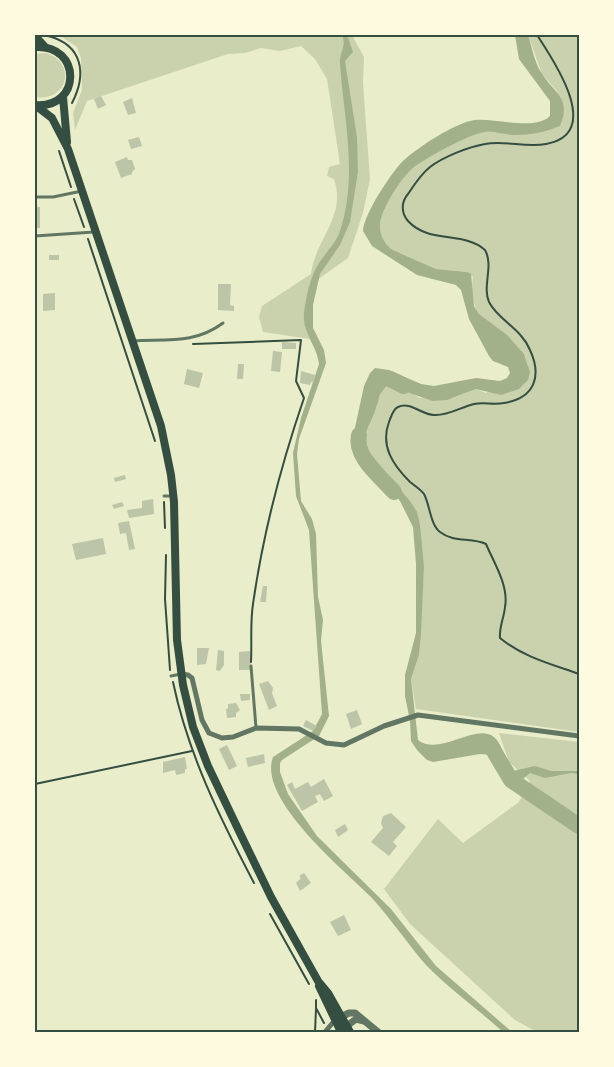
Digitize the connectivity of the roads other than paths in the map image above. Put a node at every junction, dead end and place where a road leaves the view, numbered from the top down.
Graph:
1 (35, 36) edge
2 (45, 46) junction
3 (35, 47) edge
4 (63, 97) junction
5 (35, 105) edge
6 (68, 149) junction
7 (82, 191) junction
8 (35, 198) edge
9 (96, 232) junction
10 (35, 236) edge
11 (223, 323) dead end
12 (133, 341) junction
13 (164, 496) road end
14 (174, 496) junction
15 (251, 666) road end
16 (181, 674) junction
17 (172, 676) road end
18 (256, 728) junction
19 (579, 736) edge
20 (338, 1018) junction
21 (364, 1021) junction
22 (343, 1030) edge
23 (325, 1032) edge
24 (378, 1032) edge

1 - 2 main road
2 - 3 main road
2 - 4 main road
4 - 5 main road
4 - 6 main road
5 - 6 main road
6 - 7 main road
7 - 8 lane
7 - 9 main road
9 - 10 lane
9 - 12 main road
11 - 12 lane
12 - 14 main road
13 - 14 lane
14 - 16 main road
15 - 18 lane
16 - 17 lane
16 - 18 street
16 - 20 main road
18 - 19 street
20 - 21 street
20 - 22 main road
20 - 23 street
21 - 22 street
21 - 24 street

